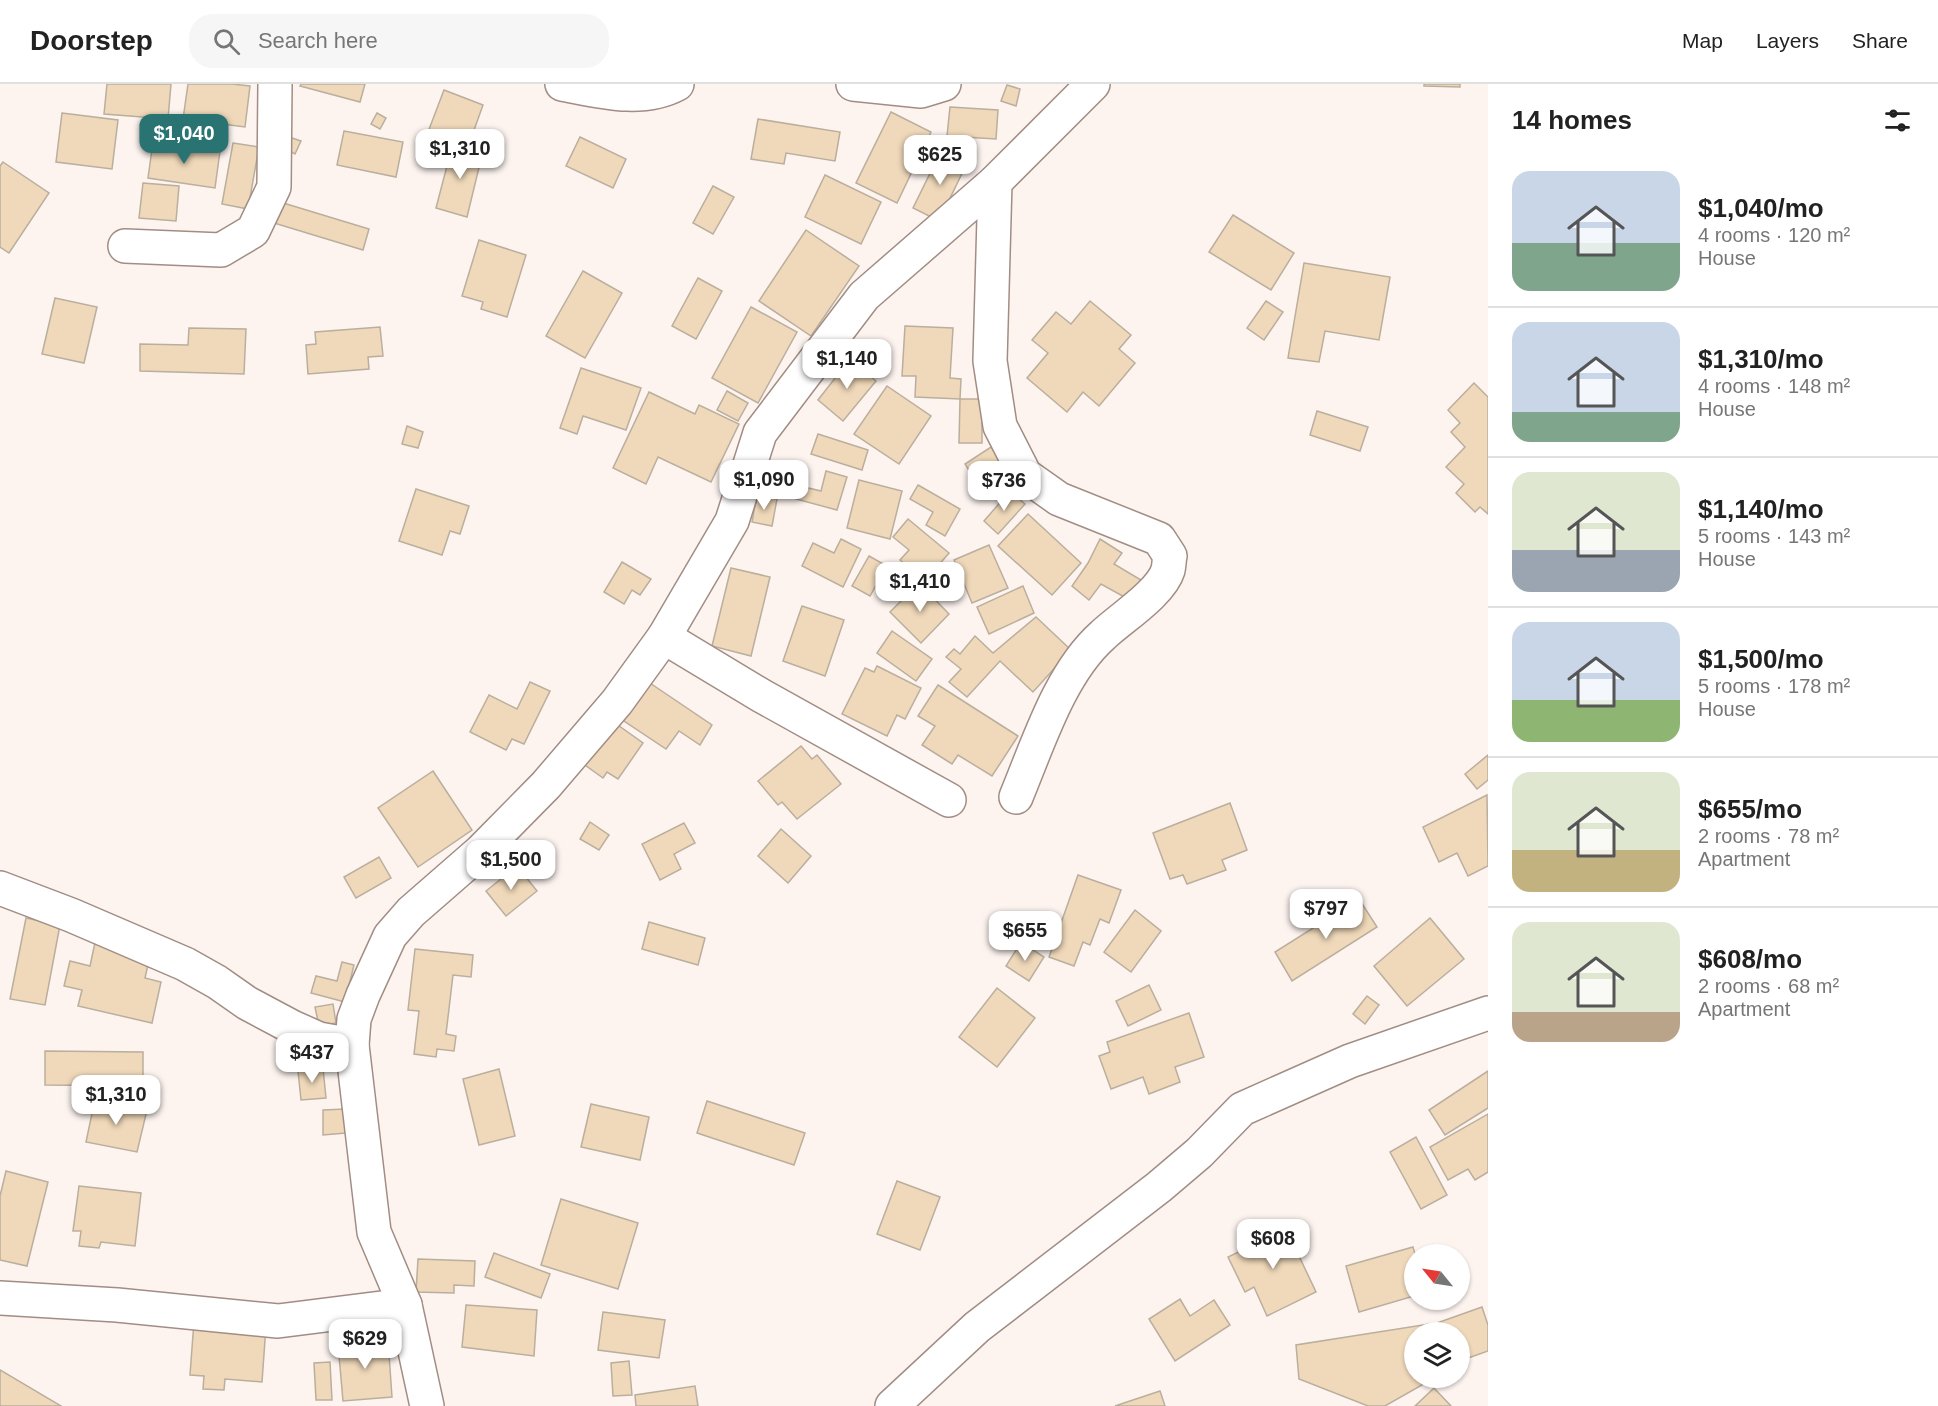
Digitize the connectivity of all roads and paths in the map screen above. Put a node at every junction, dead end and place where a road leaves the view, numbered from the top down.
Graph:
1 (275, 84) edge
2 (562, 84) edge
3 (677, 84) edge
4 (853, 84) edge
5 (944, 84) edge
6 (1076, 89) edge
7 (995, 182) junction
8 (125, 246) dead end
9 (664, 637) junction
10 (1017, 797) dead end
11 (949, 800) dead end
12 (0, 888) edge
13 (1488, 1013) edge
14 (352, 1045) junction
15 (0, 1298) edge
16 (405, 1305) junction
17 (427, 1406) edge
18 (892, 1406) edge

1 - 8 street
2 - 3 street
4 - 5 street
6 - 7 street
7 - 9 street
7 - 10 street
9 - 11 street
9 - 14 street
12 - 14 street
13 - 18 street
14 - 16 street
15 - 16 street
16 - 17 street

